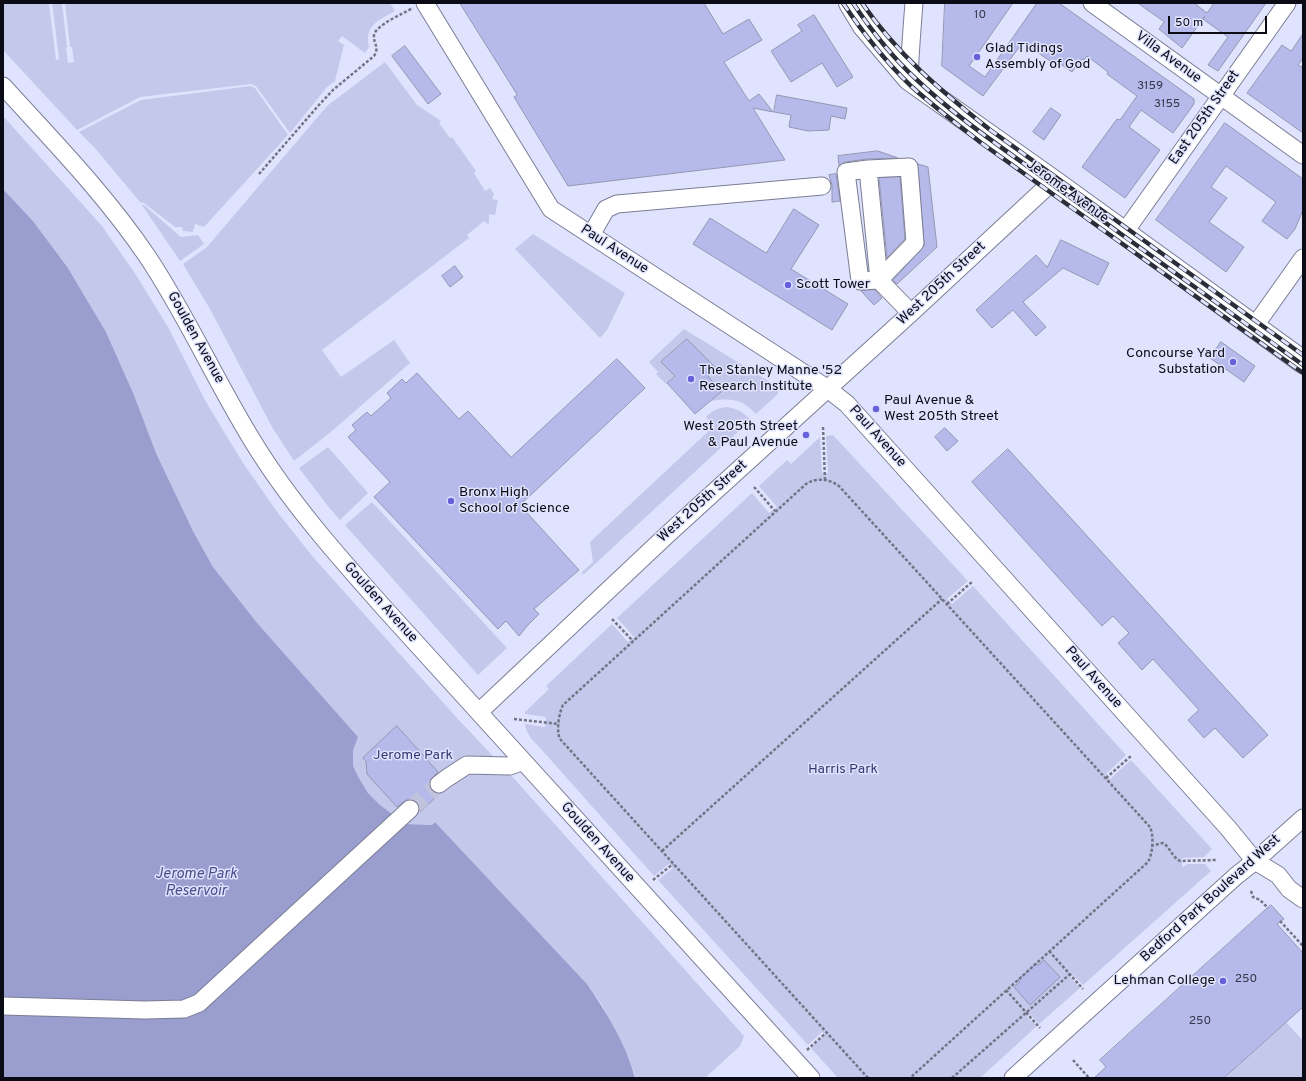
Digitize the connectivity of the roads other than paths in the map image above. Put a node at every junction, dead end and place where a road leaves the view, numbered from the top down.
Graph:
1 (850, 3) edge
2 (914, 3) edge
3 (1092, 3) edge
4 (1287, 3) edge
5 (420, 5) edge
6 (909, 79) junction
7 (3, 86) edge
8 (1221, 96) junction
9 (1303, 155) edge
10 (868, 169) junction
11 (1053, 181) junction
12 (822, 186) dead end
13 (1124, 233) junction
14 (591, 235) junction
15 (1303, 258) edge
16 (879, 280) junction
17 (911, 313) junction
18 (1254, 327) junction
19 (1303, 362) edge
20 (828, 389) junction
21 (479, 712) junction
22 (523, 761) junction
23 (439, 784) tunnel mouth
24 (405, 813) tunnel mouth
25 (1303, 818) edge
26 (1255, 861) junction
27 (1303, 899) edge
28 (3, 1006) edge
29 (811, 1078) edge
30 (1013, 1078) edge

1 - 6 main road, Jerome Avenue
2 - 6 street
3 - 8 street, Villa Avenue
4 - 8 street, East 205th Street
5 - 14 street, Paul Avenue
6 - 11 main road, Jerome Avenue
7 - 21 street, Goulden Avenue
8 - 9 street, Villa Avenue
8 - 13 street, East 205th Street
10 - 16 street
10 - 16 street
10 - 16 street
11 - 13 main road, Jerome Avenue
11 - 17 street, West 205th Street
12 - 14 street
13 - 18 main road, Jerome Avenue
14 - 20 street, Paul Avenue
15 - 18 street
16 - 17 street
17 - 20 street, West 205th Street
18 - 19 main road, Jerome Avenue
20 - 21 street, West 205th Street
20 - 26 street, Paul Avenue
21 - 22 street, Goulden Avenue
22 - 23 street
22 - 29 street, Goulden Avenue
24 - 28 street
25 - 26 street, Bedford Park Boulevard West
26 - 27 street, Paul Avenue
26 - 30 street, Bedford Park Boulevard West

